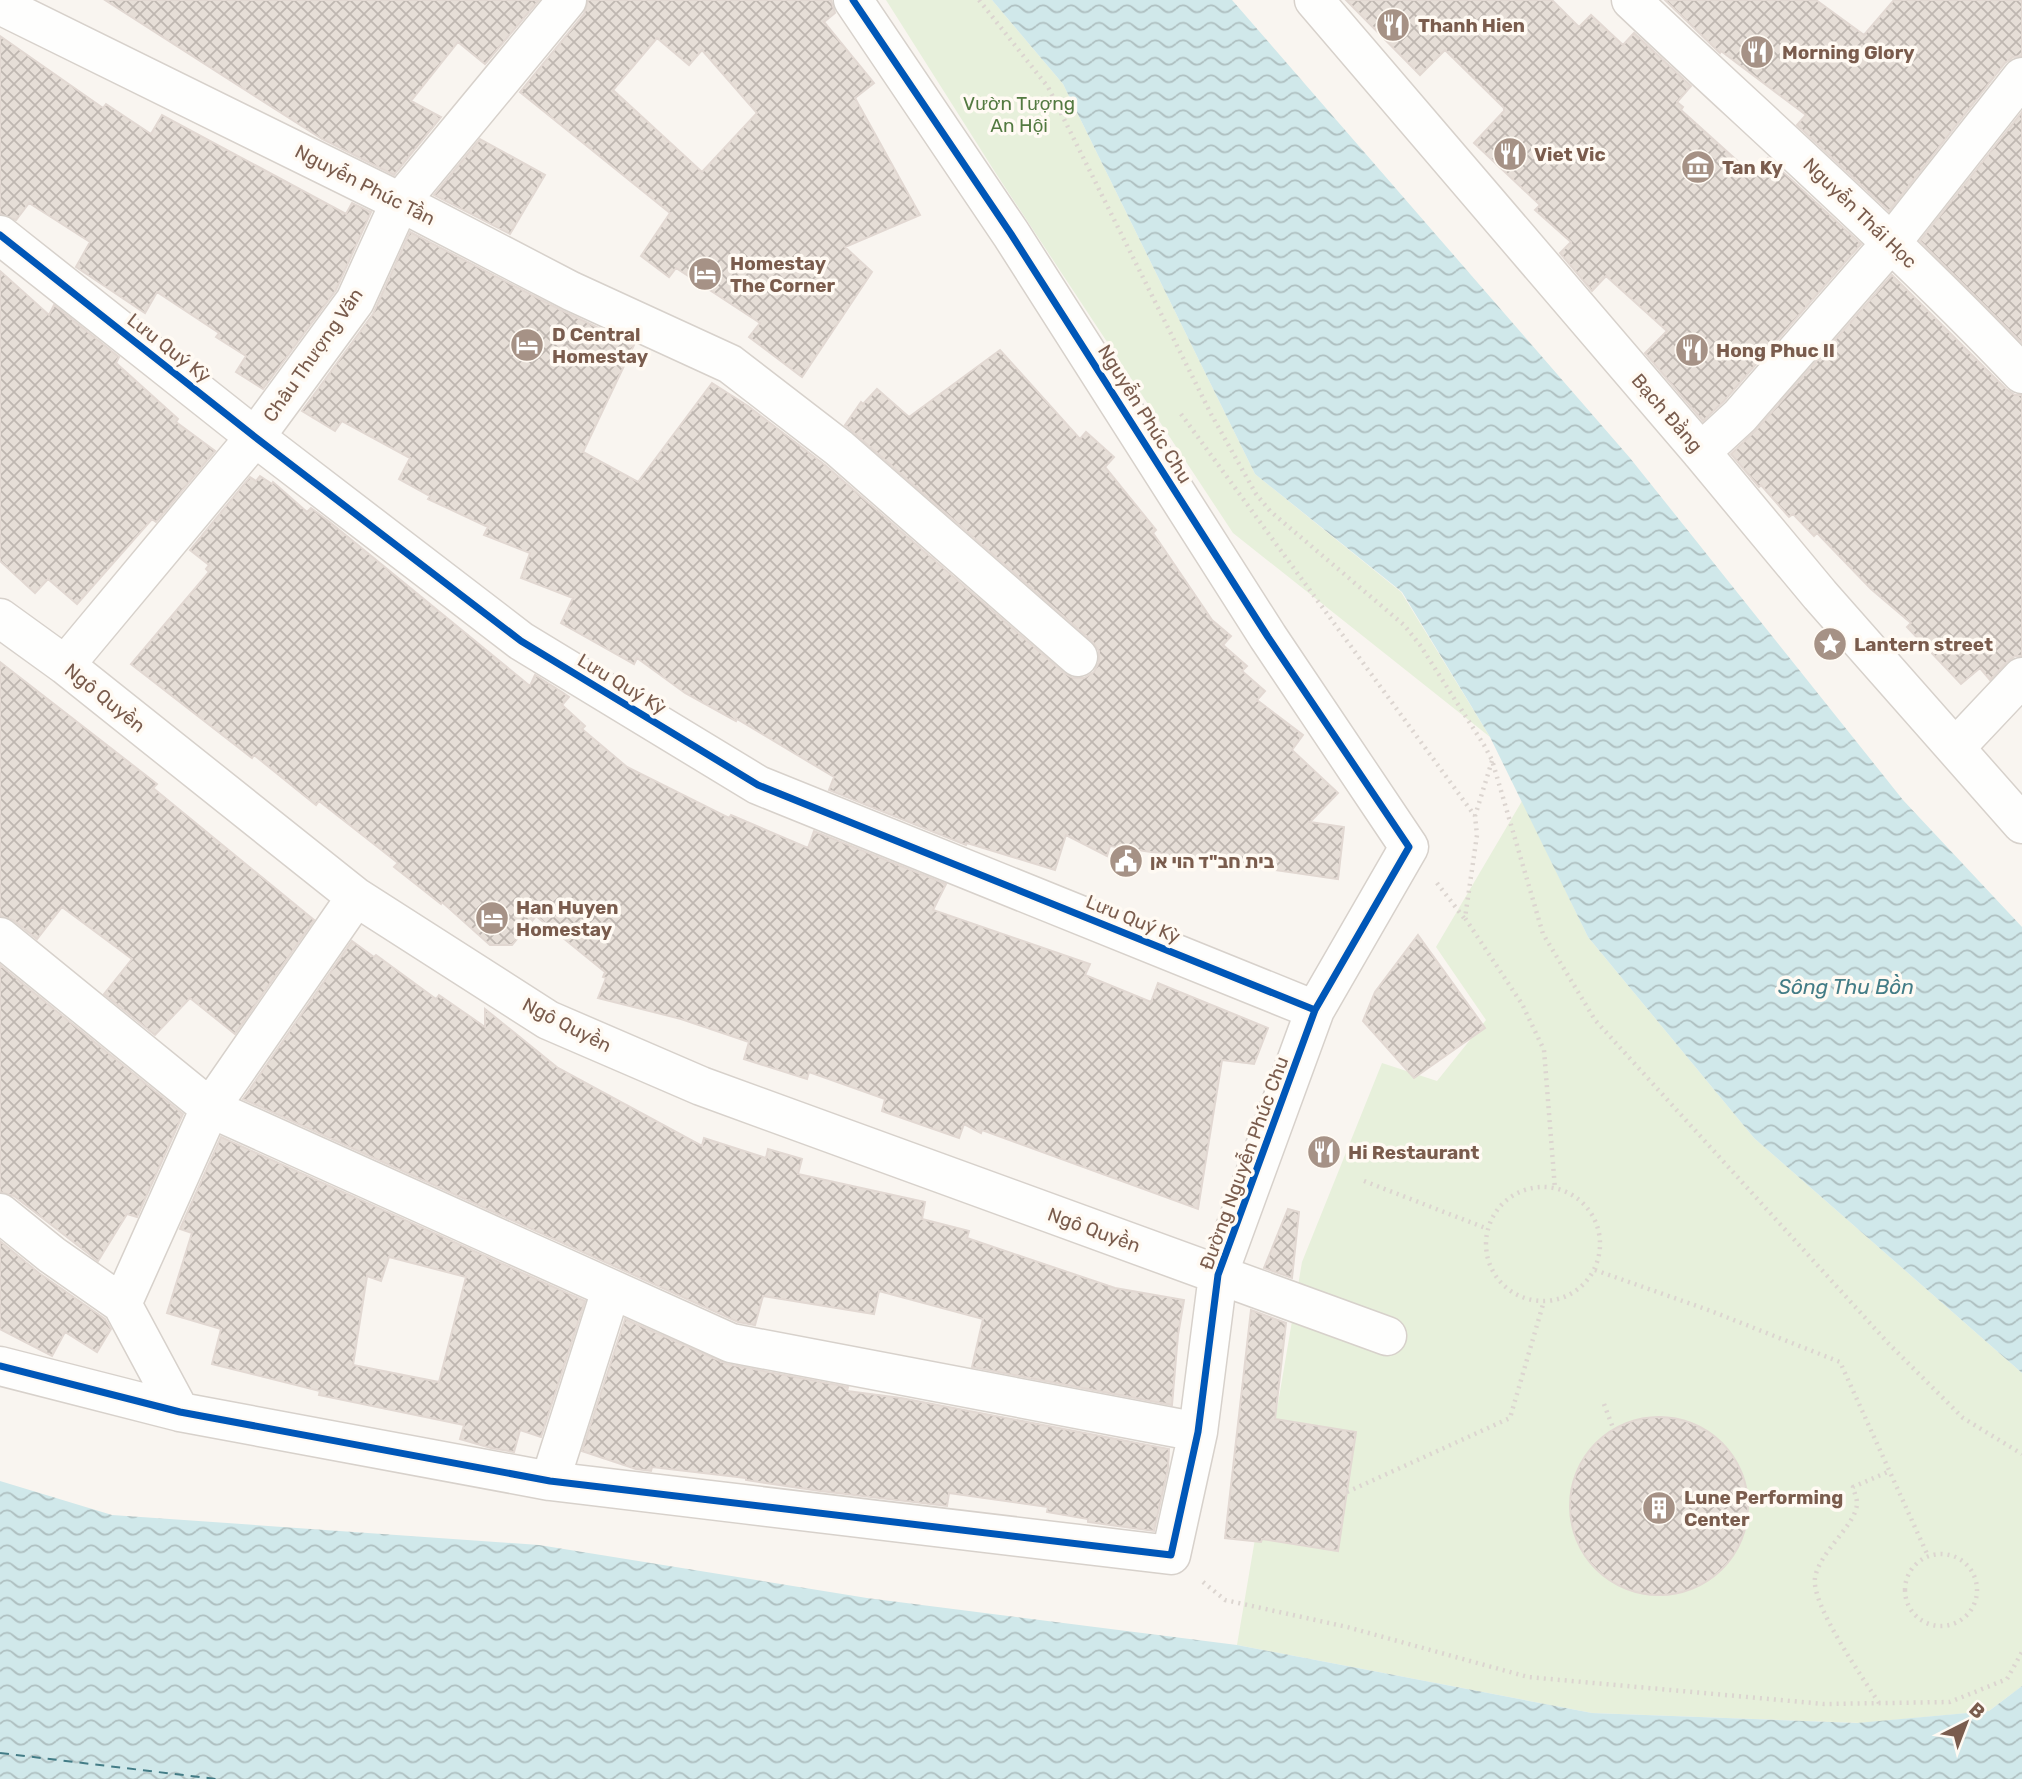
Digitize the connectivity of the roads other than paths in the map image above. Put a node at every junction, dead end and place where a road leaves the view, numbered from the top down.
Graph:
1 (567, 0) edge
2 (853, 0) edge
3 (1314, 0) edge
4 (1631, 0) edge
5 (0, 5) edge
6 (2022, 77) edge
7 (400, 202) junction
8 (0, 234) edge
9 (1891, 243) junction
10 (2022, 374) edge
11 (255, 437) junction
12 (1700, 452) junction
13 (0, 618) edge
14 (1078, 657) dead end
15 (65, 664) junction
16 (2022, 677) edge
17 (1955, 748) junction
18 (2022, 824) edge
19 (1409, 847) joint
20 (356, 897) junction
21 (0, 937) edge
22 (1315, 1010) junction
23 (210, 1108) junction
24 (0, 1213) edge
25 (1219, 1275) junction
26 (611, 1290) junction
27 (122, 1304) junction
28 (1387, 1336) dead end
29 (0, 1366) edge
30 (180, 1412) junction
31 (1198, 1432) junction
32 (550, 1481) junction

1 - 7 street, Châu Thượng Văn
2 - 19 street, Nguyễn Phúc Chu
3 - 12 street, Bạch Đằng
4 - 9 street, Nguyễn Thái Học
5 - 7 street, Nguyễn Phúc Tần
6 - 9 street
7 - 11 street, Châu Thượng Văn
7 - 14 street, Nguyễn Phúc Tần
8 - 11 street, Lưu Quý Kỳ
9 - 10 street, Nguyễn Thái Học
9 - 12 street
11 - 15 street, Châu Thượng Văn
11 - 22 street, Lưu Quý Kỳ
12 - 17 street, Bạch Đằng
13 - 15 street, Ngô Quyền
15 - 20 street, Ngô Quyền
16 - 17 street
17 - 18 street, Bạch Đằng
19 - 22 street, Đường Nguyễn Phúc Chu
20 - 23 street
20 - 25 street, Ngô Quyền
21 - 23 street
22 - 25 street, Đường Nguyễn Phúc Chu
23 - 26 street
23 - 27 street
24 - 27 street
25 - 28 street, Ngô Quyền
25 - 31 street, Đường Nguyễn Phúc Chu
26 - 31 street
26 - 32 street
27 - 30 street
29 - 30 street
30 - 32 street
31 - 32 street, Đường Nguyễn Phúc Chu

